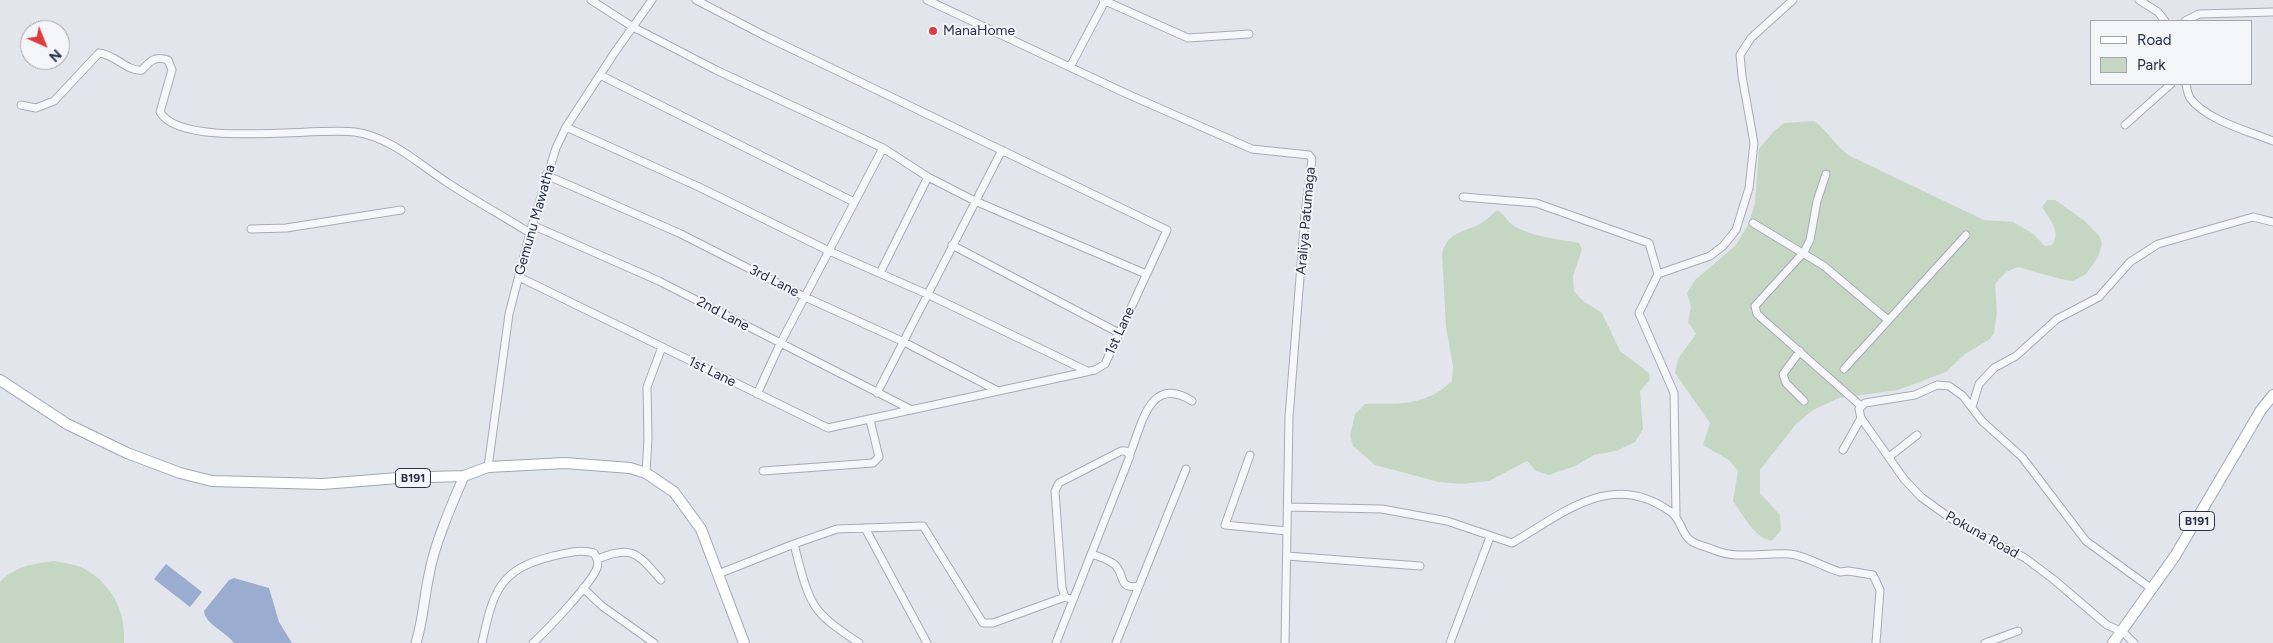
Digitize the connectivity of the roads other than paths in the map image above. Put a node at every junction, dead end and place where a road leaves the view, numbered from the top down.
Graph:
1 (591, 0) edge
2 (652, 0) edge
3 (696, 0) edge
4 (927, 0) edge
5 (1104, 0) edge
6 (1793, 0) edge
7 (2139, 0) edge
8 (2273, 12) edge
9 (2163, 20) edge
10 (2187, 20) edge
11 (633, 27) junction
12 (1249, 34) dead end
13 (1070, 67) junction
14 (600, 75) junction
15 (2170, 85) edge
16 (2186, 85) edge
17 (21, 105) dead end
18 (2125, 125) dead end
19 (566, 127) junction
20 (2273, 141) edge
21 (883, 148) junction
22 (1002, 150) junction
23 (1826, 174) dead end
24 (546, 175) junction
25 (928, 177) junction
26 (1463, 197) dead end
27 (975, 201) junction
28 (854, 202) junction
29 (401, 210) dead end
30 (2273, 222) edge
31 (1753, 223) dead end
32 (251, 229) dead end
33 (531, 229) junction
34 (1966, 235) dead end
35 (952, 245) junction
36 (829, 251) junction
37 (1804, 252) junction
38 (880, 273) junction
39 (1146, 274) junction
40 (1658, 274) junction
41 (518, 277) junction
42 (927, 294) junction
43 (805, 297) junction
44 (1888, 320) junction
45 (1119, 334) junction
46 (904, 342) junction
47 (780, 344) junction
48 (662, 348) junction
49 (1800, 352) junction
50 (1844, 369) dead end
51 (1087, 372) junction
52 (0, 380) edge
53 (998, 391) junction
54 (877, 393) junction
55 (758, 394) junction
56 (2273, 395) edge
57 (1192, 401) dead end
58 (1804, 401) dead end
59 (1861, 406) junction
60 (1972, 407) junction
61 (910, 409) junction
62 (1861, 418) junction
63 (870, 420) junction
64 (1917, 435) dead end
65 (1843, 450) dead end
66 (1130, 454) junction
67 (1250, 456) dead end
68 (1888, 457) junction
69 (488, 467) junction
70 (1186, 470) dead end
71 (763, 471) dead end
72 (646, 473) junction
73 (464, 476) junction
74 (1288, 507) junction
75 (1676, 515) junction
76 (865, 528) junction
77 (1287, 531) junction
78 (1490, 536) junction
79 (794, 544) junction
80 (1091, 554) junction
81 (1287, 556) junction
82 (598, 559) junction
83 (1420, 566) dead end
84 (718, 574) junction
85 (661, 580) dead end
86 (1139, 586) junction
87 (583, 588) junction
88 (2152, 589) junction
89 (1065, 597) junction
90 (1073, 600) junction
91 (2018, 631) dead end
92 (2123, 632) junction
93 (416, 643) edge
94 (482, 643) edge
95 (532, 643) edge
96 (654, 643) edge
97 (744, 643) edge
98 (859, 643) edge
99 (927, 643) edge
100 (1056, 643) edge
101 (1116, 643) edge
102 (1285, 643) edge
103 (1450, 643) edge
104 (1876, 643) edge
105 (1985, 643) edge
106 (2113, 643) edge
107 (2134, 643) edge

1 - 11 street
2 - 11 street, Gemunu Mawatha
3 - 22 street, 1st Lane
4 - 13 street, Araliya Patumaga
5 - 12 street
5 - 13 street
6 - 40 street
7 - 9 street
8 - 10 street
11 - 14 street, Gemunu Mawatha
11 - 21 street
13 - 74 street, Araliya Patumaga
14 - 19 street, Gemunu Mawatha
14 - 28 street
15 - 18 street
16 - 20 street
17 - 33 street, 2nd Lane
19 - 24 street, Gemunu Mawatha
19 - 36 street
21 - 25 street
21 - 28 street
22 - 27 street
22 - 39 street, 1st Lane
23 - 37 street
24 - 33 street, Gemunu Mawatha
24 - 43 street, 3rd Lane
25 - 27 street
25 - 38 street
26 - 40 street
27 - 35 street
27 - 39 street
28 - 36 street
29 - 32 street
30 - 60 street
31 - 37 street
33 - 41 street, Gemunu Mawatha
33 - 47 street, 2nd Lane
34 - 44 street
35 - 42 street
35 - 45 street
36 - 38 street
36 - 43 street
37 - 44 street
37 - 49 street
38 - 42 street
39 - 45 street, 1st Lane
40 - 75 street
41 - 48 street, 1st Lane
41 - 69 street, Gemunu Mawatha
42 - 46 street
42 - 51 street
43 - 46 street, 3rd Lane
43 - 47 street
44 - 50 street
45 - 51 street, 1st Lane
46 - 53 street, 3rd Lane
46 - 54 street
47 - 54 street, 2nd Lane
47 - 55 street
48 - 55 street, 1st Lane
48 - 72 street
49 - 58 street
49 - 59 street
51 - 53 street, 1st Lane
52 - 73 main road, B191
53 - 61 street, 1st Lane
54 - 61 street, 2nd Lane
55 - 63 street, 1st Lane
56 - 88 main road, B191
57 - 66 street
59 - 60 street
59 - 62 street
60 - 88 street
61 - 63 street, 1st Lane
62 - 65 street
62 - 68 street, Pokuna Road
63 - 71 street
64 - 68 street
66 - 80 street
66 - 89 street
67 - 77 street
68 - 92 street, Pokuna Road
69 - 72 main road, B191
69 - 73 main road, B191
70 - 86 street
72 - 84 main road, B191
73 - 93 street
74 - 77 street, Araliya Patumaga
74 - 78 street
75 - 78 street
75 - 104 street
76 - 79 street
76 - 89 street
76 - 99 street
77 - 81 street, Araliya Patumaga
78 - 103 street
79 - 84 street
79 - 98 street
80 - 86 street
80 - 90 street
81 - 83 street
81 - 102 street, Araliya Patumaga
82 - 85 street
82 - 87 street
82 - 94 street
84 - 97 main road, B191
86 - 101 street
87 - 95 street
87 - 96 street
88 - 92 main road, B191
89 - 90 street
90 - 100 street
91 - 105 street
92 - 106 main road, B191
92 - 107 street, Pokuna Road

